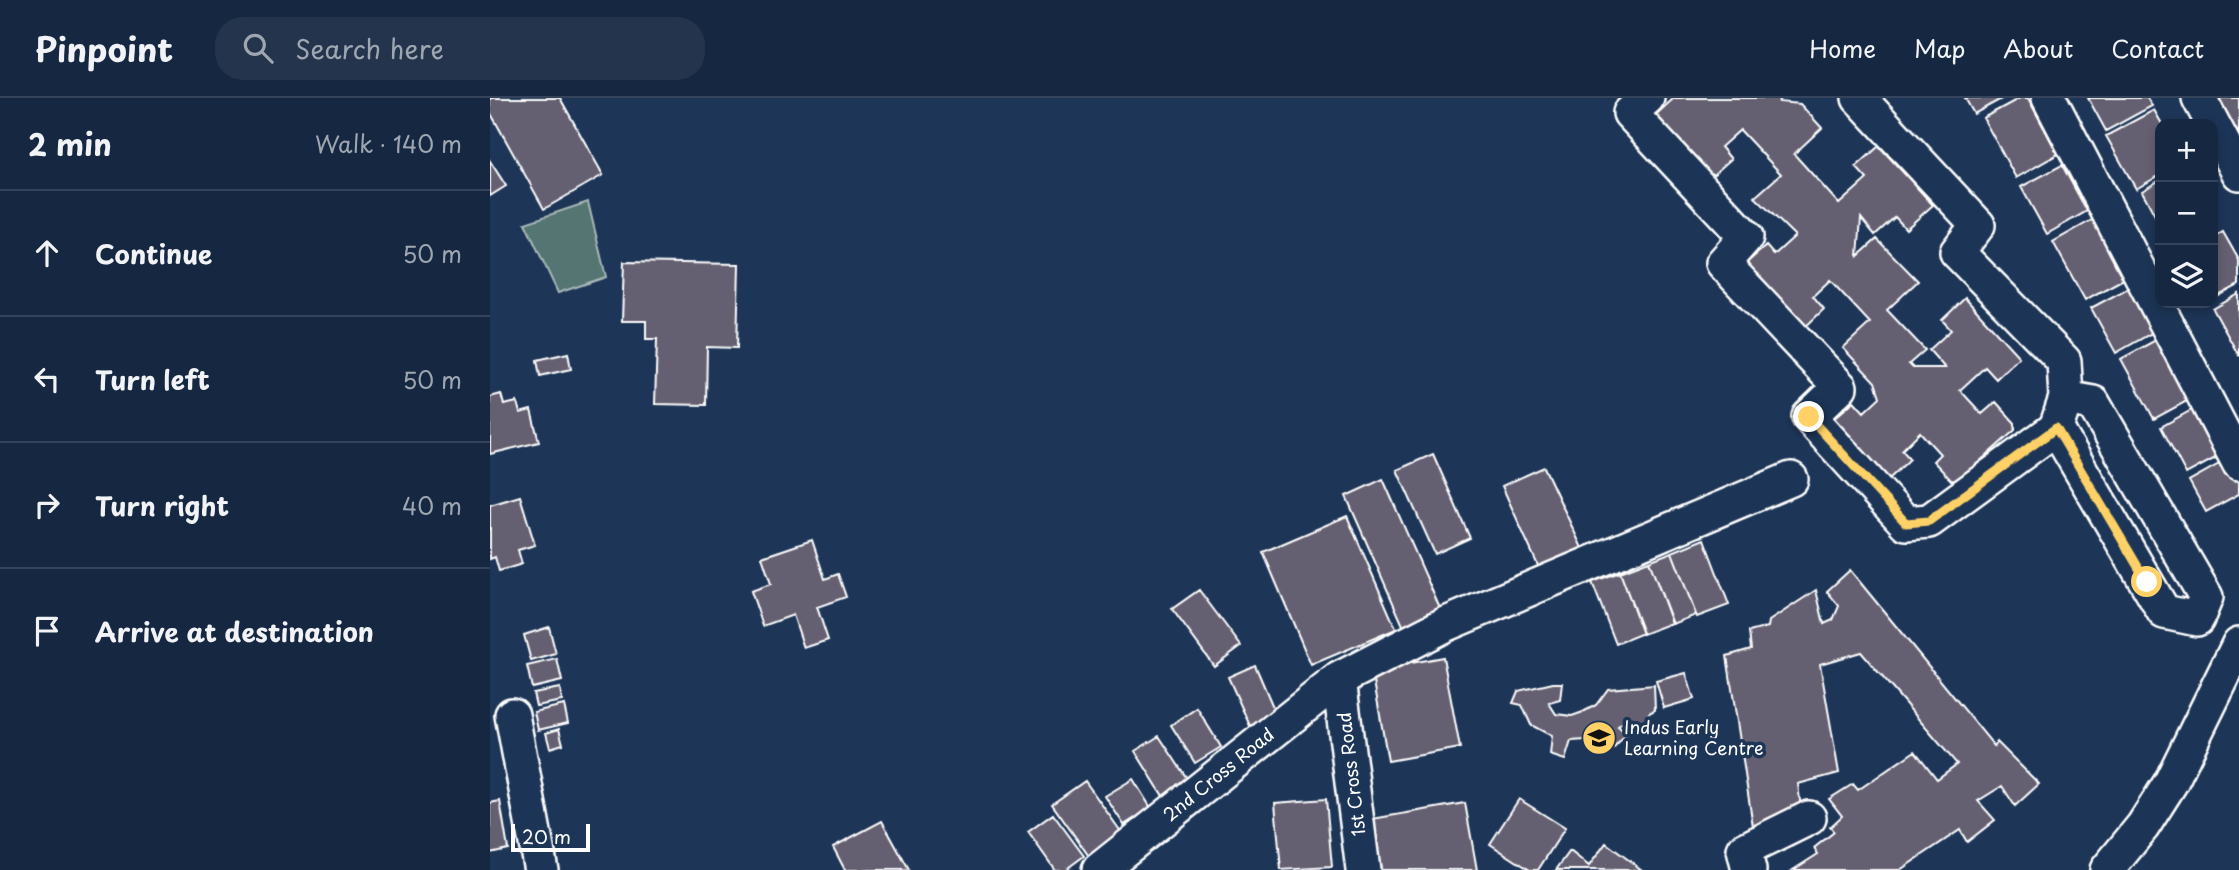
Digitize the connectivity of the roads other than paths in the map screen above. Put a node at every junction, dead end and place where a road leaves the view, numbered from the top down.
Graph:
1 (1647, 98) edge
2 (1859, 98) edge
3 (2049, 98) edge
4 (2199, 98) edge
5 (2239, 173) edge
6 (2061, 413) junction
7 (2239, 463) edge
8 (1791, 479) dead end
9 (2197, 619) junction
10 (2237, 647) edge
11 (1339, 679) junction
12 (512, 715) dead end
13 (1809, 818) dead end
14 (541, 870) edge
15 (1099, 870) edge
16 (1363, 870) edge
17 (1749, 870) edge
18 (2107, 870) edge

1 - 6 street
2 - 6 street
3 - 7 street
4 - 5 street
6 - 9 street
6 - 9 street
8 - 11 street, 2nd Cross Road
9 - 10 street
10 - 18 street
11 - 15 street, 2nd Cross Road
11 - 16 street, 1st Cross Road
12 - 14 street
13 - 17 street

